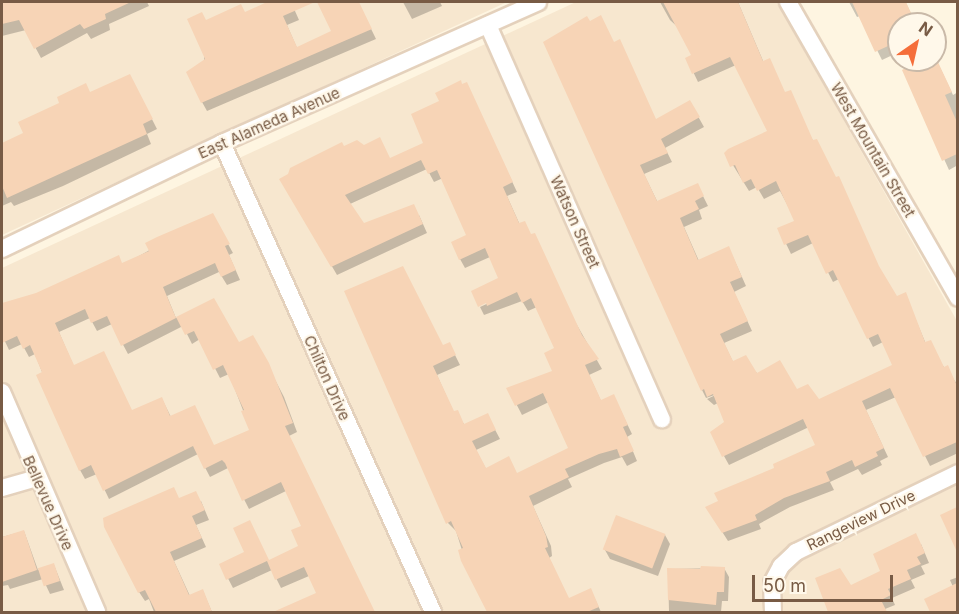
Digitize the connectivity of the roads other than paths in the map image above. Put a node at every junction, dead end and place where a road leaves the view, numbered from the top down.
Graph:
1 (538, 2) edge
2 (788, 2) edge
3 (488, 25) junction
4 (222, 144) junction
5 (2, 249) edge
6 (957, 298) edge
7 (2, 392) edge
8 (662, 419) dead end
9 (957, 473) edge
10 (36, 478) junction
11 (2, 488) edge
12 (97, 612) edge
13 (432, 612) edge
14 (773, 612) edge

1 - 3 street, East Alameda Avenue
2 - 6 street, West Mountain Street
3 - 4 street, East Alameda Avenue
3 - 8 street, Watson Street
4 - 5 street, East Alameda Avenue
4 - 13 street, Chilton Drive
7 - 10 street, Bellevue Drive
9 - 14 street, Rangeview Drive
10 - 11 street
10 - 12 street, Bellevue Drive

